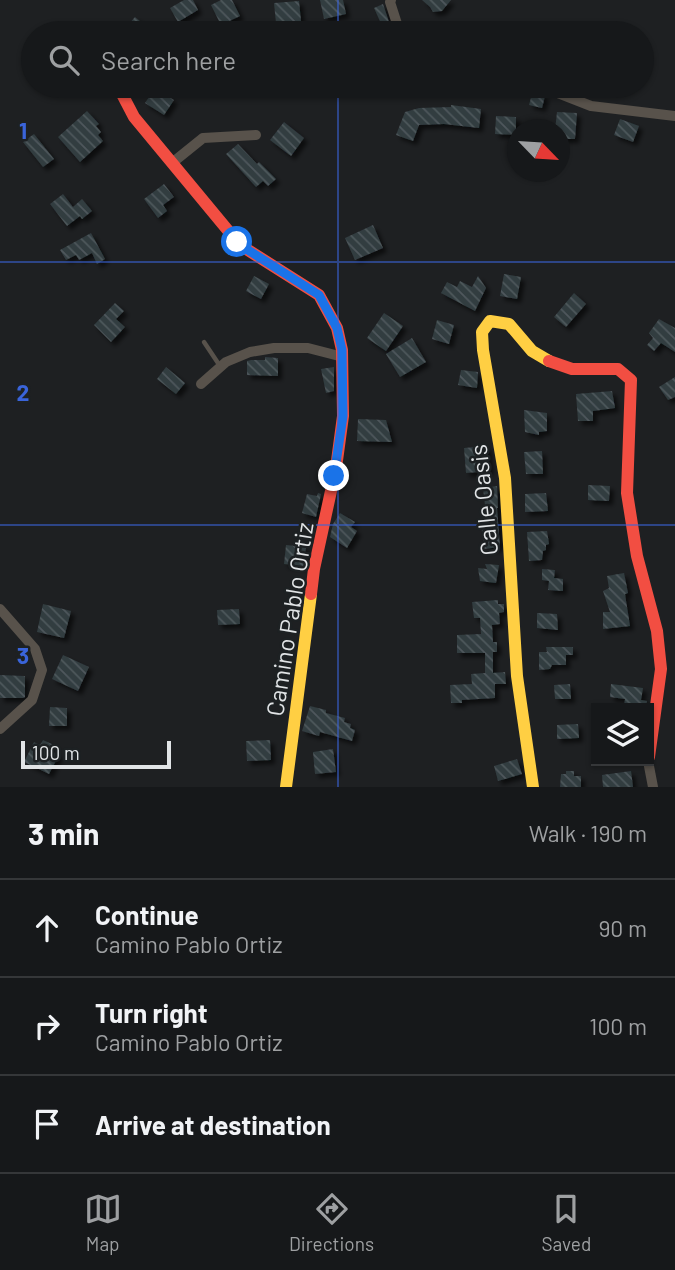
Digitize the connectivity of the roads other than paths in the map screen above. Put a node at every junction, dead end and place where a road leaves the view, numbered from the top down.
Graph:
1 (391, 0) edge
2 (397, 21) edge
3 (124, 98) edge
4 (571, 98) edge
5 (675, 116) edge
6 (256, 135) dead end
7 (172, 163) junction
8 (204, 342) dead end
9 (342, 357) junction
10 (220, 367) junction
11 (201, 384) dead end
12 (0, 609) edge
13 (654, 718) edge
14 (0, 729) edge
15 (649, 766) edge
16 (286, 787) edge
17 (533, 787) edge
18 (653, 787) edge

1 - 2 street
3 - 7 street, Camino Pablo Ortiz
4 - 5 street
6 - 7 street
7 - 9 street, Camino Pablo Ortiz
8 - 10 lane
9 - 10 street
9 - 16 street, Camino Pablo Ortiz
10 - 11 street
12 - 14 street
13 - 17 street, Calle Oasis
15 - 18 street

